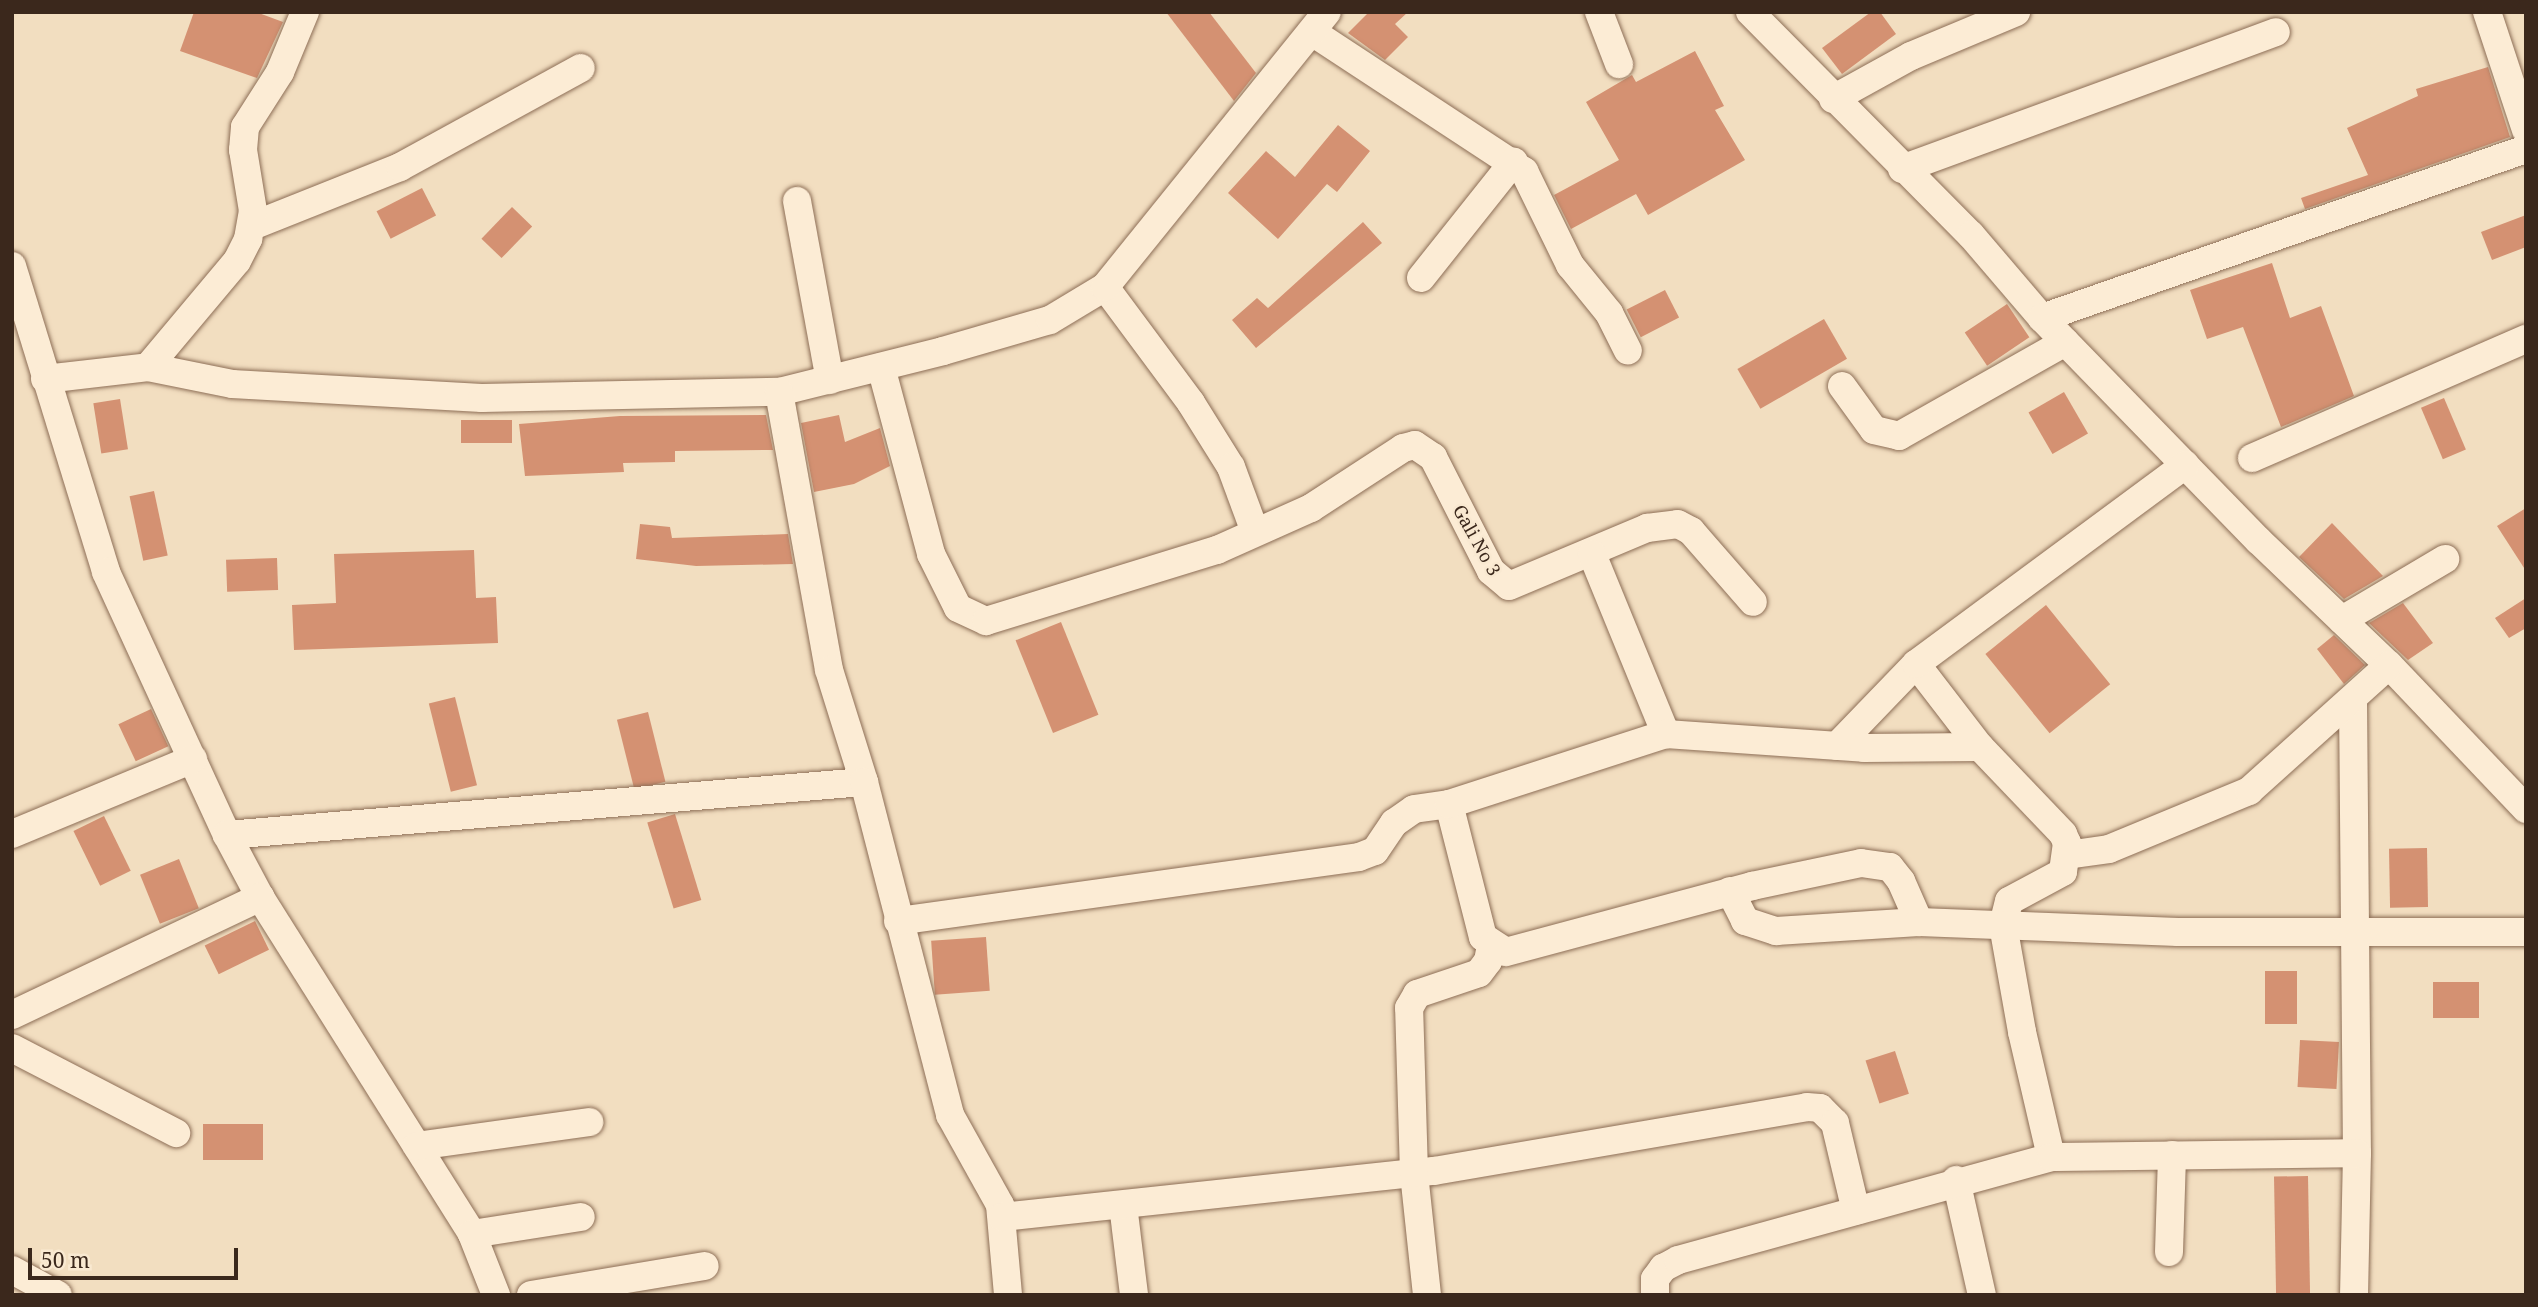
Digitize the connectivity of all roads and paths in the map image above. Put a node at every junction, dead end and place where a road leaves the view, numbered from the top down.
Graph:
1 (305, 12) edge
2 (1599, 12) edge
3 (1749, 12) edge
4 (2016, 12) edge
5 (2487, 12) edge
6 (1320, 22) edge
7 (2276, 32) dead end
8 (1619, 64) dead end
9 (582, 68) dead end
10 (1833, 99) junction
11 (2526, 130) edge
12 (2526, 149) edge
13 (1514, 161) junction
14 (1902, 169) junction
15 (797, 201) dead end
16 (253, 226) junction
17 (12, 266) edge
18 (1421, 278) dead end
19 (1105, 287) junction
20 (2042, 318) junction
21 (2526, 339) edge
22 (2065, 342) junction
23 (1628, 351) dead end
24 (148, 367) junction
25 (881, 367) junction
26 (45, 379) junction
27 (830, 380) junction
28 (1842, 386) dead end
29 (779, 392) junction
30 (2252, 458) dead end
31 (2185, 465) junction
32 (1255, 532) junction
33 (1592, 554) junction
34 (2445, 559) dead end
35 (1753, 602) dead end
36 (2342, 620) junction
37 (1916, 664) junction
38 (2389, 665) junction
39 (2353, 699) junction
40 (1666, 734) junction
41 (1837, 746) junction
42 (1980, 747) junction
43 (192, 759) junction
44 (864, 782) junction
45 (1449, 804) junction
46 (2526, 809) edge
47 (12, 834) edge
48 (227, 835) junction
49 (2067, 855) junction
50 (1730, 891) junction
51 (260, 897) junction
52 (898, 920) junction
53 (1919, 922) junction
54 (2003, 925) junction
55 (2526, 932) edge
56 (2355, 934) junction
57 (1491, 946) junction
58 (12, 1015) edge
59 (12, 1048) edge
60 (589, 1122) dead end
61 (176, 1133) dead end
62 (417, 1146) junction
63 (2357, 1153) junction
64 (2172, 1155) junction
65 (2051, 1157) junction
66 (1414, 1173) junction
67 (1956, 1180) junction
68 (1123, 1205) junction
69 (1856, 1211) junction
70 (582, 1217) dead end
71 (1002, 1217) junction
72 (472, 1234) junction
73 (2169, 1252) dead end
74 (705, 1265) dead end
75 (12, 1270) edge
76 (58, 1295) edge
77 (495, 1295) edge
78 (531, 1295) edge
79 (1008, 1295) edge
80 (1134, 1295) edge
81 (1427, 1295) edge
82 (1655, 1295) edge
83 (1982, 1295) edge
84 (2354, 1295) edge

1 - 16 street
2 - 8 street
3 - 10 street
4 - 10 street
5 - 11 street
6 - 13 street
6 - 19 street
7 - 14 street
9 - 16 street
10 - 14 street
12 - 20 street
13 - 18 street
13 - 23 street
14 - 20 street
15 - 27 street
16 - 24 street
17 - 26 street
19 - 25 street
19 - 32 street
20 - 22 street
21 - 30 street
22 - 28 street
22 - 31 street
24 - 26 street
24 - 29 street
25 - 27 street
25 - 32 street
26 - 43 street
27 - 29 street
29 - 44 street
31 - 36 street
31 - 37 street
32 - 33 street, Gali No 3
33 - 35 street
33 - 40 street
34 - 36 street
36 - 38 street
37 - 41 street
37 - 42 street
38 - 39 street
38 - 46 street
39 - 49 street
39 - 56 street
40 - 41 street
40 - 45 street
41 - 42 street
42 - 49 street
43 - 47 street
43 - 48 street
44 - 48 street
44 - 52 street
45 - 52 street
45 - 57 street
48 - 51 street
49 - 54 street
50 - 53 street
50 - 53 street
50 - 57 street
51 - 58 street
51 - 62 street
52 - 71 street
53 - 54 street
54 - 56 street
54 - 65 street
55 - 56 street
56 - 63 street
57 - 66 street
59 - 61 street
60 - 62 street
62 - 72 street
63 - 64 street
63 - 84 street
64 - 65 street
64 - 73 street
65 - 67 street
66 - 68 street
66 - 69 street
66 - 81 street
67 - 69 street
67 - 83 street
68 - 71 street
68 - 80 street
69 - 82 street
70 - 72 street
71 - 79 street
72 - 77 street
74 - 78 street
75 - 76 street

